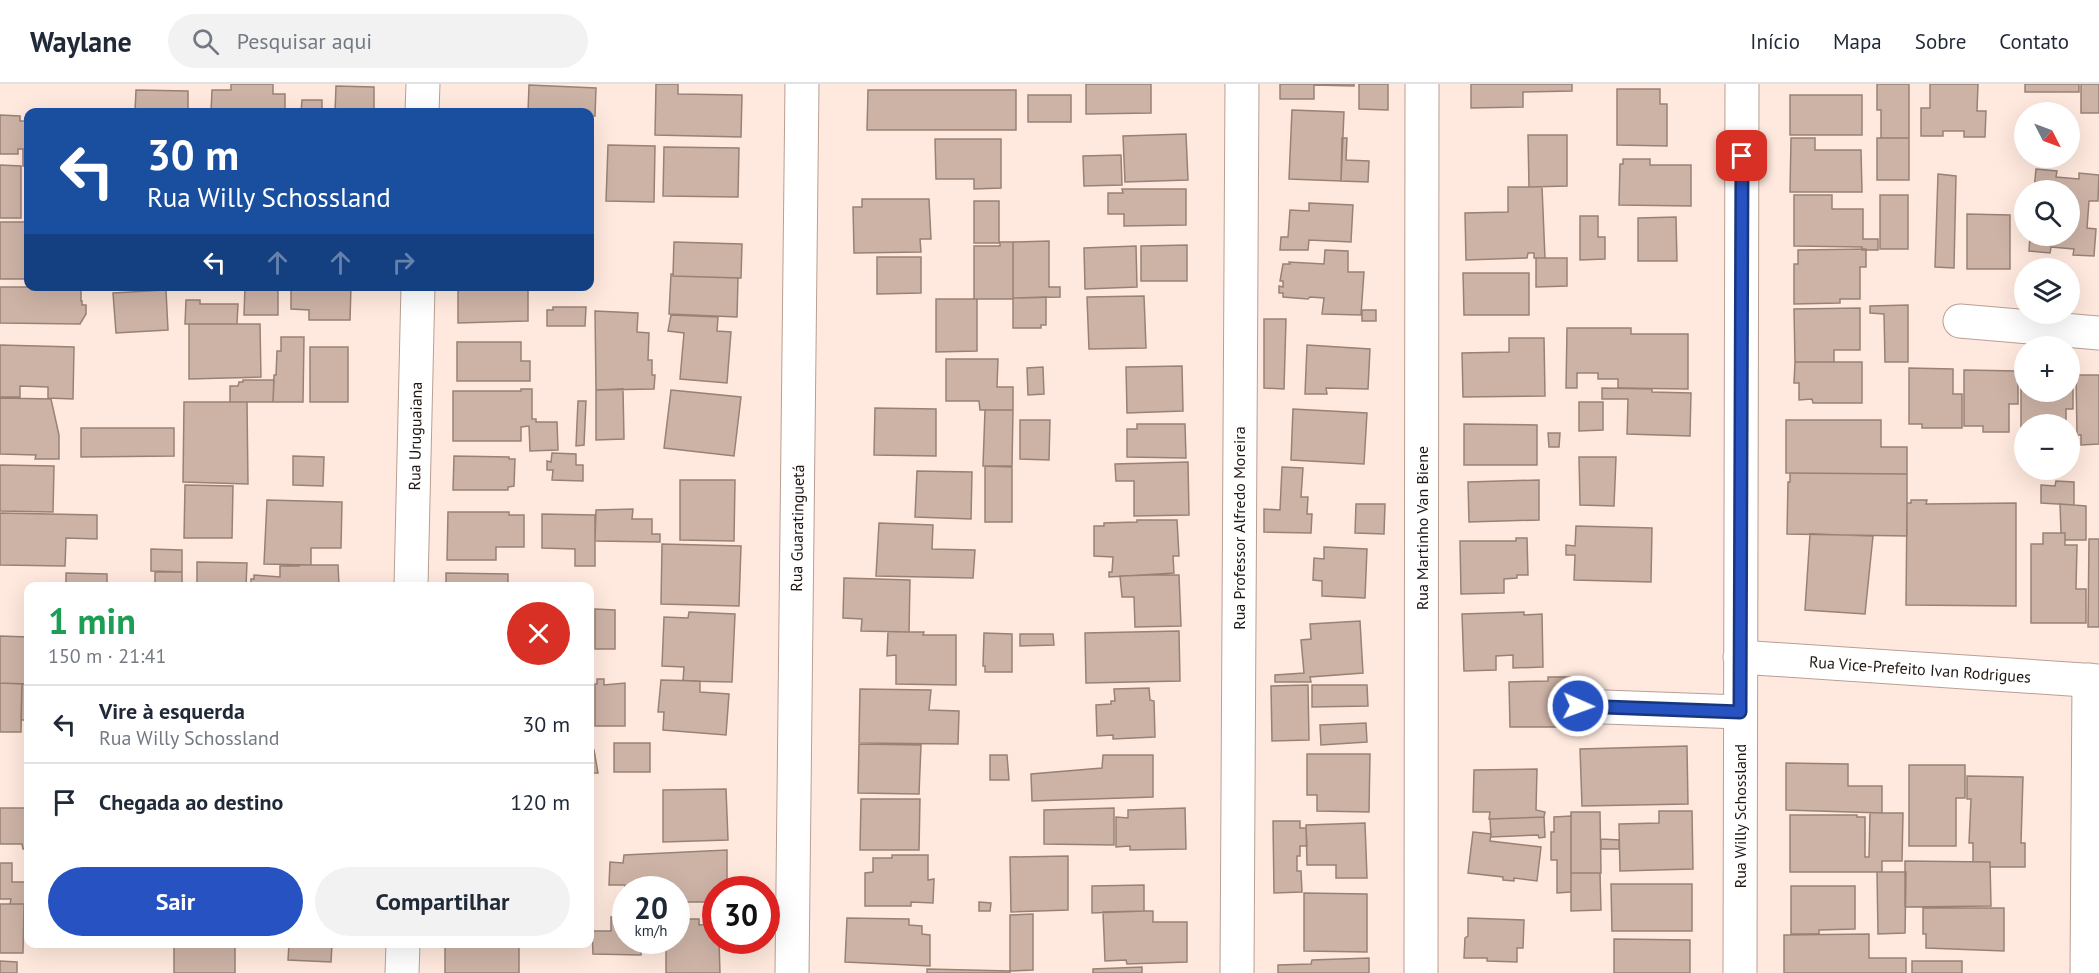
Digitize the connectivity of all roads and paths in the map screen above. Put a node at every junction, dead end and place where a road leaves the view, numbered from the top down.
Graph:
1 (423, 84) edge
2 (802, 84) edge
3 (1242, 84) edge
4 (1422, 84) edge
5 (1742, 84) edge
6 (422, 108) edge
7 (418, 291) edge
8 (1960, 321) dead end
9 (2099, 333) edge
10 (411, 582) edge
11 (1740, 657) junction
12 (2094, 681) edge
13 (1578, 706) dead end
14 (1740, 712) junction
15 (403, 948) edge
16 (402, 973) edge
17 (792, 973) edge
18 (1237, 973) edge
19 (1421, 973) edge
20 (1740, 973) edge
21 (2087, 973) edge

1 - 6 street
2 - 17 street, Rua Guaratinguetá
3 - 18 street, Rua Professor Alfredo Moreira
4 - 19 street, Rua Martinho Van Biene
5 - 11 street, Rua Willy Schossland
7 - 10 street, Rua Uruguaiana
8 - 9 street
11 - 12 street, Rua Vice-Prefeito Ivan Rodrigues
11 - 14 street, Rua Willy Schossland
12 - 21 street
13 - 14 street
14 - 20 street, Rua Willy Schossland
15 - 16 street

